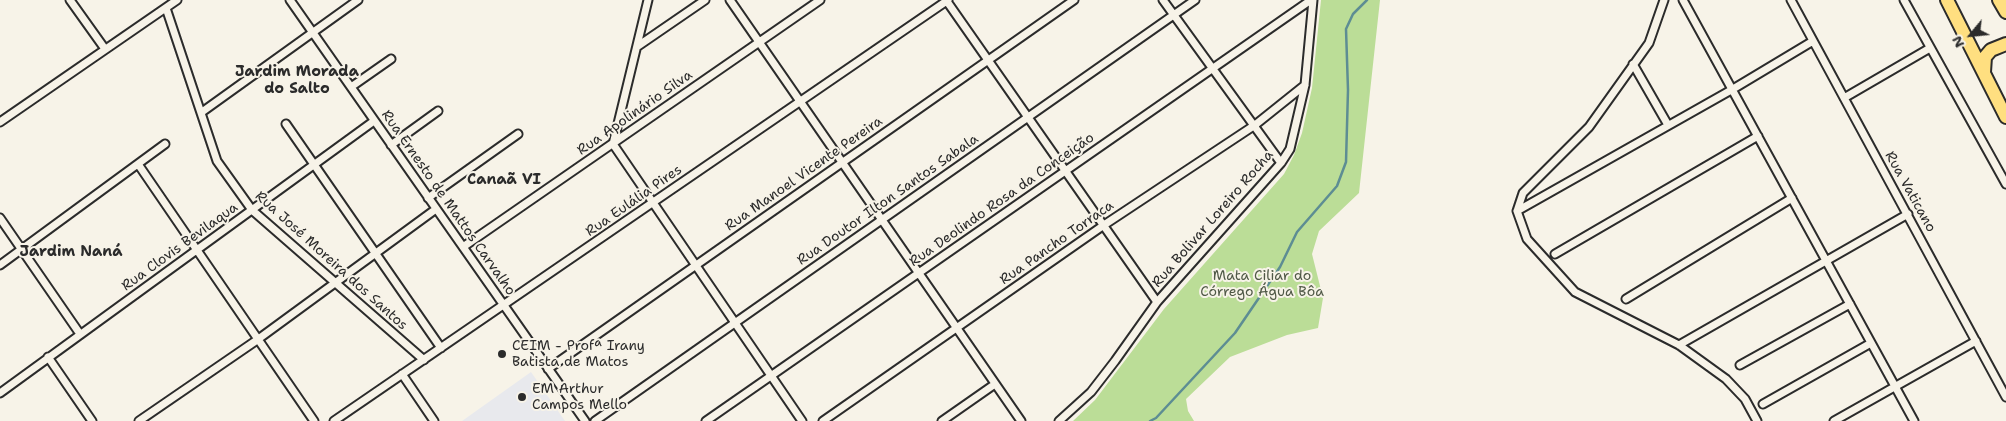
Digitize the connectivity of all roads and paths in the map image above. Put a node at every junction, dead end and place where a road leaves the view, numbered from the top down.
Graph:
1 (70, 0) edge
2 (177, 0) edge
3 (290, 0) edge
4 (358, 0) edge
5 (648, 0) edge
6 (705, 0) edge
7 (730, 0) edge
8 (820, 0) edge
9 (947, 0) edge
10 (1074, 0) edge
11 (1163, 0) edge
12 (1195, 0) edge
13 (1312, 0) edge
14 (1664, 0) edge
15 (1683, 0) edge
16 (1791, 0) edge
17 (1904, 0) edge
18 (1948, 0) edge
19 (1999, 0) edge
20 (166, 8) junction
21 (2006, 12) edge
22 (1173, 15) junction
23 (313, 33) junction
24 (1813, 41) junction
25 (759, 42) junction
26 (2006, 44) edge
27 (638, 46) junction
28 (1930, 48) junction
29 (104, 50) junction
30 (390, 59) dead end
31 (988, 60) junction
32 (1633, 64) junction
33 (1213, 70) junction
34 (1984, 72) junction
35 (1305, 85) junction
36 (351, 87) junction
37 (1733, 89) junction
38 (1844, 98) junction
39 (800, 101) junction
40 (438, 111) dead end
41 (202, 112) junction
42 (1028, 117) junction
43 (2006, 117) edge
44 (374, 121) junction
45 (0, 122) edge
46 (286, 124) dead end
47 (1255, 125) junction
48 (1668, 125) junction
49 (518, 134) dead end
50 (1758, 136) junction
51 (165, 144) dead end
52 (612, 144) junction
53 (391, 145) junction
54 (842, 162) junction
55 (1281, 162) junction
56 (138, 164) junction
57 (314, 164) junction
58 (1065, 171) junction
59 (2006, 184) edge
60 (428, 198) junction
61 (1792, 198) junction
62 (653, 203) junction
63 (436, 209) junction
64 (252, 210) junction
65 (1517, 212) junction
66 (1908, 214) junction
67 (0, 218) edge
68 (882, 220) junction
69 (1104, 225) junction
70 (463, 247) junction
71 (22, 250) junction
72 (196, 250) junction
73 (375, 252) junction
74 (1555, 254) dead end
75 (1826, 260) junction
76 (696, 265) junction
77 (0, 266) edge
78 (919, 273) junction
79 (335, 284) junction
80 (1626, 299) dead end
81 (1157, 302) junction
82 (1850, 304) junction
83 (504, 306) junction
84 (735, 323) junction
85 (956, 328) junction
86 (80, 334) junction
87 (258, 340) junction
88 (1976, 341) junction
89 (1871, 343) junction
90 (1679, 345) junction
91 (441, 348) junction
92 (48, 357) junction
93 (424, 360) junction
94 (1740, 365) dead end
95 (548, 369) junction
96 (402, 374) junction
97 (771, 376) junction
98 (995, 384) junction
99 (1896, 387) junction
100 (2004, 388) edge
101 (0, 394) edge
102 (2006, 397) edge
103 (1763, 404) dead end
104 (92, 421) edge
105 (139, 421) edge
106 (314, 421) edge
107 (334, 421) edge
108 (434, 421) edge
109 (585, 421) edge
110 (595, 421) edge
111 (706, 421) edge
112 (802, 421) edge
113 (824, 421) edge
114 (942, 421) edge
115 (1021, 421) edge
116 (1059, 421) edge
117 (1757, 421) edge
118 (1834, 421) edge
119 (1914, 421) edge

1 - 29 street
2 - 20 street
3 - 23 street, Rua Ernesto de Mattos Carvalho
4 - 23 street
5 - 27 street
6 - 27 street
7 - 25 street
8 - 25 street, Rua Apolinário Silva
9 - 31 street
9 - 39 street, Rua Eulália Pires
10 - 31 street, Rua Manoel Vicente Pereira
11 - 22 street
12 - 22 street, Rua Doutor Ilton Santos Sabala
13 - 33 street, Rua Deolindo Rosa da Conceição
13 - 35 street, Rua Bolivar Loreiro Rocha
14 - 32 street
15 - 37 street
16 - 24 street, Rua Vaticano
17 - 28 street
18 - 34 highway
19 - 21 highway
20 - 29 street
20 - 41 street, Rua José Moreira dos Santos
22 - 33 street
22 - 42 street, Rua Doutor Ilton Santos Sabala
23 - 36 street, Rua Ernesto de Mattos Carvalho
23 - 41 street
24 - 37 street
24 - 38 street, Rua Vaticano
25 - 39 street
25 - 52 street, Rua Apolinário Silva
26 - 34 highway
27 - 52 street
28 - 38 street
28 - 59 street
29 - 45 street
30 - 36 street
31 - 42 street
31 - 54 street, Rua Manoel Vicente Pereira
32 - 48 street
32 - 65 street
33 - 47 street
33 - 58 street, Rua Deolindo Rosa da Conceição
34 - 43 highway
35 - 47 street, Rua Pancho Torraca
35 - 55 street, Rua Bolivar Loreiro Rocha
36 - 44 street, Rua Ernesto de Mattos Carvalho
37 - 48 street
37 - 50 street
38 - 66 street, Rua Vaticano
39 - 54 street
39 - 62 street, Rua Eulália Pires
40 - 53 street
41 - 64 street, Rua José Moreira dos Santos
42 - 58 street
42 - 68 street, Rua Doutor Ilton Santos Sabala
44 - 53 street, Rua Ernesto de Mattos Carvalho
44 - 57 street, Rua Clovis Bevilaqua
46 - 57 street
47 - 55 street
47 - 69 street, Rua Pancho Torraca
48 - 65 street
49 - 60 street
50 - 61 street
50 - 74 street
51 - 56 street
52 - 62 street
52 - 70 street, Rua Apolinário Silva
53 - 60 street, Rua Ernesto de Mattos Carvalho
54 - 68 street
54 - 76 street, Rua Manoel Vicente Pereira
55 - 81 street, Rua Bolivar Loreiro Rocha
56 - 71 street
56 - 72 street
57 - 64 street, Rua Clovis Bevilaqua
57 - 73 street
58 - 69 street
58 - 78 street, Rua Deolindo Rosa da Conceição
60 - 63 street, Rua Ernesto de Mattos Carvalho
61 - 75 street
61 - 80 street
62 - 76 street
62 - 83 street, Rua Eulália Pires
63 - 70 street, Rua Ernesto de Mattos Carvalho
63 - 73 street
64 - 72 street, Rua Clovis Bevilaqua
64 - 79 street, Rua José Moreira dos Santos
65 - 90 street
66 - 75 street
66 - 88 street, Rua Vaticano
67 - 71 street
68 - 78 street
68 - 84 street, Rua Doutor Ilton Santos Sabala
69 - 81 street
69 - 85 street, Rua Pancho Torraca
70 - 83 street, Rua Ernesto de Mattos Carvalho
71 - 77 street
71 - 86 street
72 - 86 street, Rua Clovis Bevilaqua
72 - 87 street
73 - 79 street
73 - 91 street
75 - 82 street
75 - 90 street
76 - 84 street
76 - 95 street, Rua Manoel Vicente Pereira
78 - 85 street
78 - 97 street, Rua Deolindo Rosa da Conceição
79 - 87 street
79 - 93 street, Rua José Moreira dos Santos
81 - 116 street, Rua Bolivar Loreiro Rocha
82 - 89 street
82 - 94 street
83 - 91 street, Rua Eulália Pires
83 - 95 street, Rua Ernesto de Mattos Carvalho
84 - 97 street
84 - 110 street, Rua Doutor Ilton Santos Sabala
85 - 98 street
85 - 113 street, Rua Pancho Torraca
86 - 92 street, Rua Clovis Bevilaqua
87 - 105 street
87 - 106 street
88 - 99 street
88 - 100 street, Rua Vaticano
89 - 99 street
89 - 103 street
90 - 117 street
91 - 93 street, Rua Eulália Pires
92 - 101 street, Rua Clovis Bevilaqua
92 - 104 street
93 - 96 street, Rua Eulália Pires
95 - 109 street, Rua Ernesto de Mattos Carvalho
96 - 107 street, Rua Eulália Pires
96 - 108 street
97 - 111 street, Rua Deolindo Rosa da Conceição
97 - 112 street
98 - 114 street
98 - 115 street
99 - 118 street
99 - 119 street
100 - 102 street, Rua Vaticano

